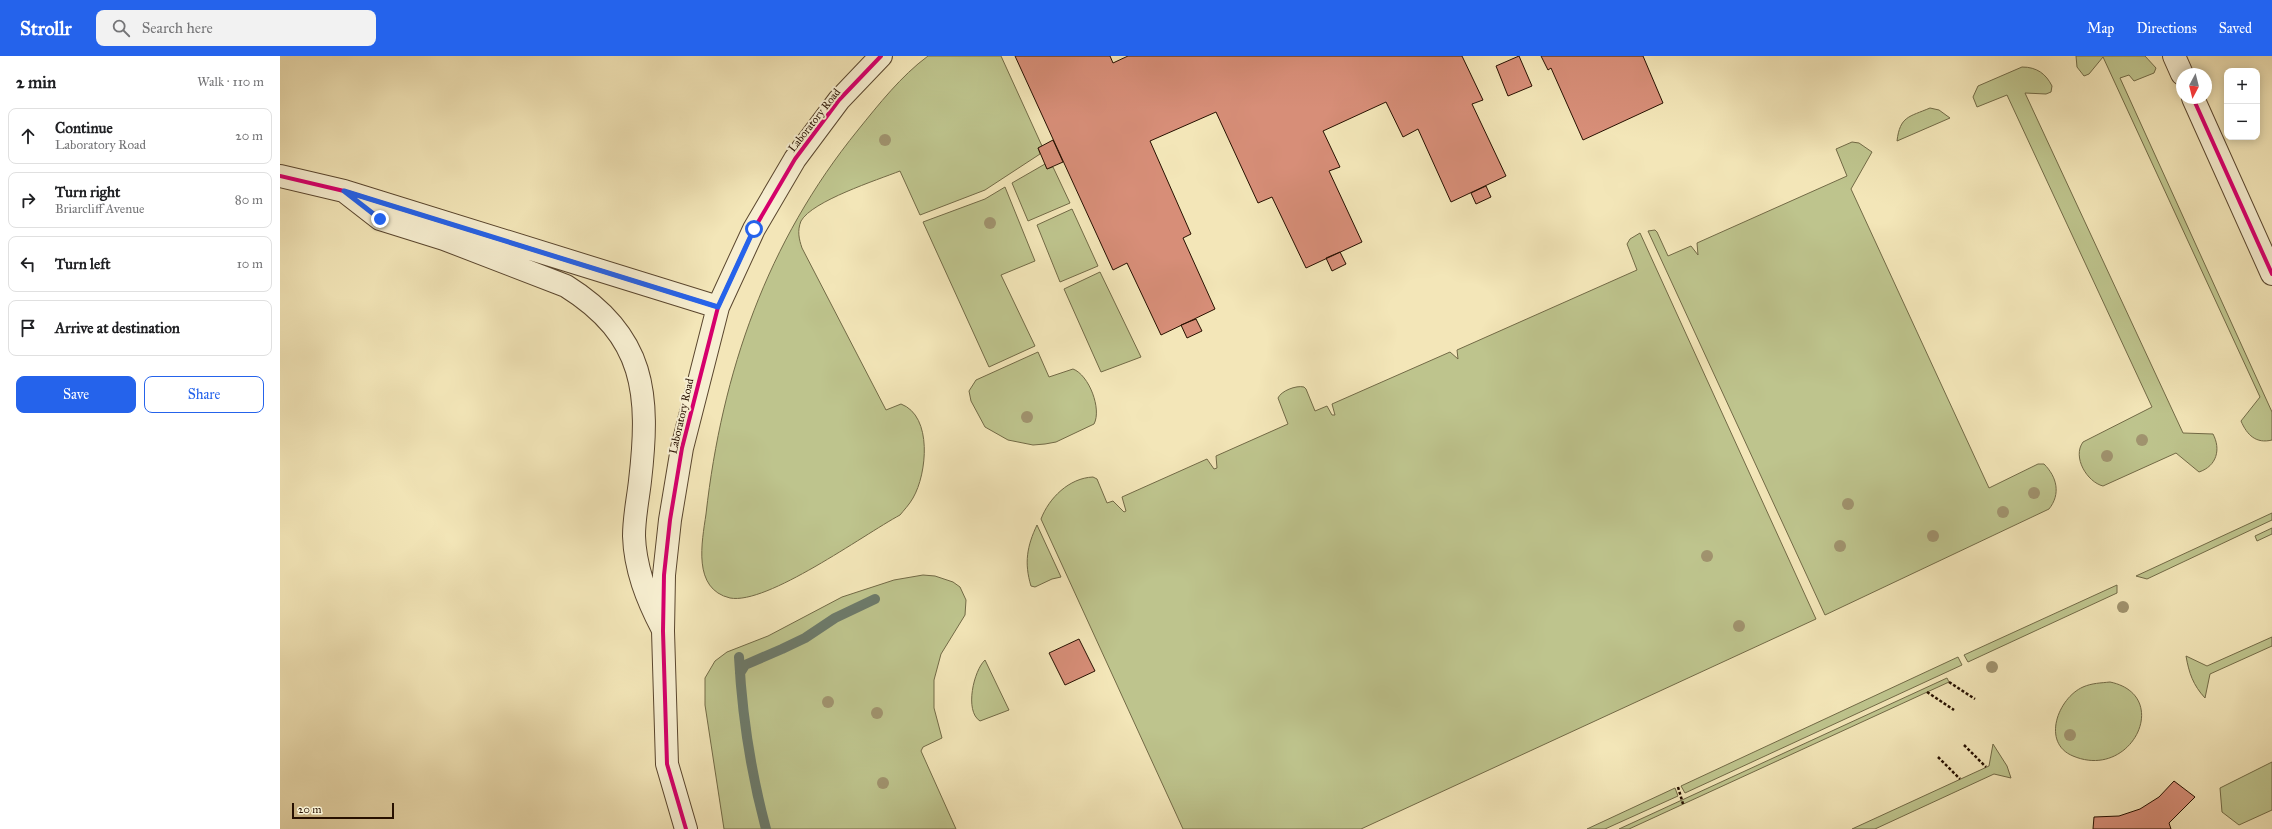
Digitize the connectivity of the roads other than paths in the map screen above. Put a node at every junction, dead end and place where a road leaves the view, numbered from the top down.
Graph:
1 (881, 56) edge
2 (2174, 56) edge
3 (2179, 68) edge
4 (2196, 104) edge
5 (280, 176) edge
6 (344, 191) junction
7 (2272, 274) edge
8 (718, 307) junction
9 (663, 631) junction
10 (686, 829) edge

1 - 8 street, Laboratory Road
2 - 3 street
4 - 7 street
5 - 6 street
6 - 8 street
6 - 9 street
8 - 9 street, Laboratory Road
9 - 10 street, Laboratory Road

